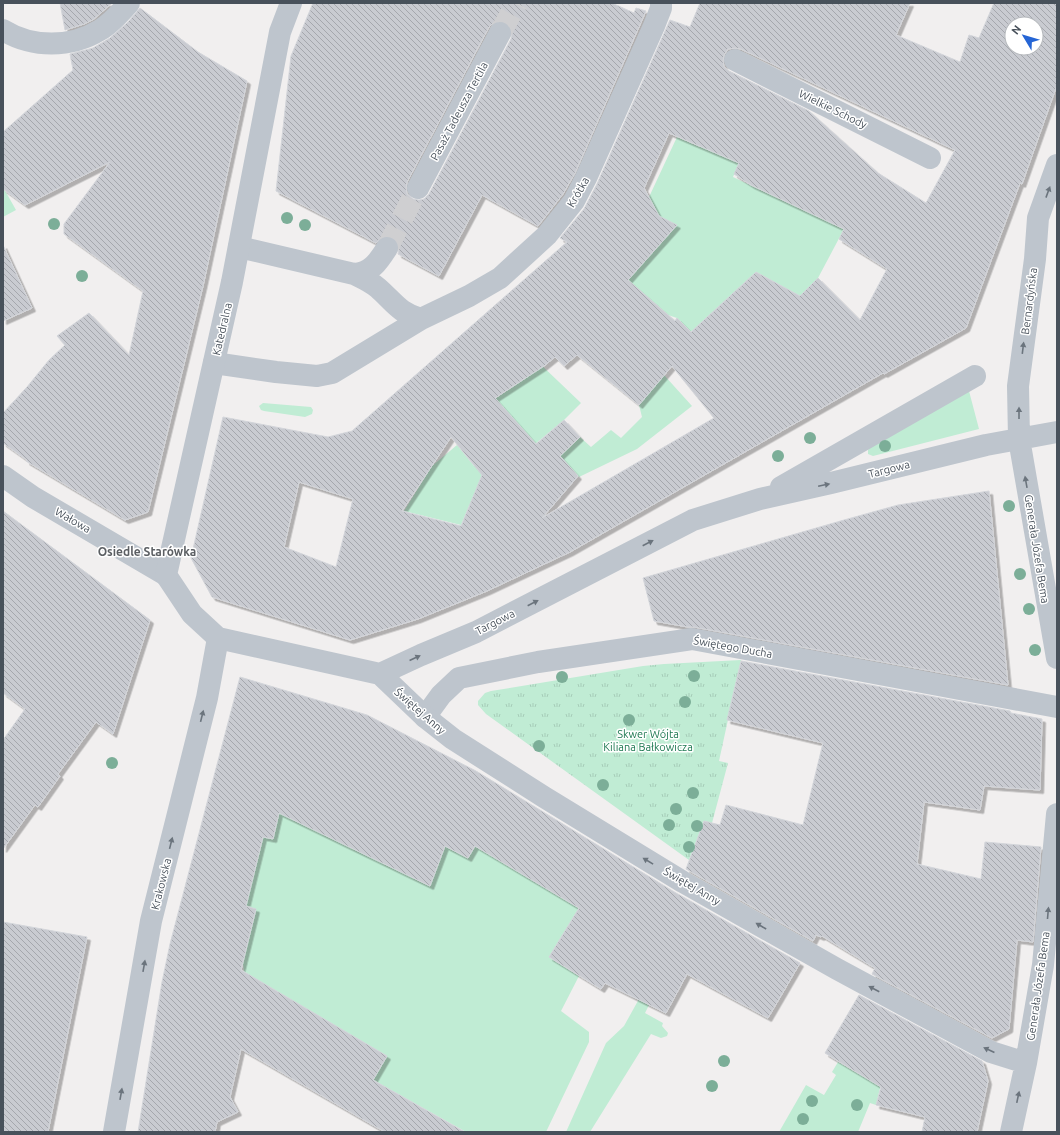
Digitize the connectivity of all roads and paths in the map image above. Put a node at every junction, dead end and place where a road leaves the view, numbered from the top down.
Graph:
1 (129, 3) edge
2 (291, 3) edge
3 (661, 3) edge
4 (3, 30) edge
5 (500, 33) tunnel mouth
6 (735, 60) dead end
7 (930, 158) dead end
8 (1057, 165) edge
9 (418, 188) tunnel mouth
10 (240, 248) junction
11 (387, 248) tunnel mouth
12 (354, 274) junction
13 (420, 319) junction
14 (214, 363) junction
15 (975, 376) dead end
16 (1057, 432) edge
17 (1018, 439) junction
18 (3, 476) edge
19 (760, 499) junction
20 (166, 575) junction
21 (218, 638) junction
22 (1057, 658) edge
23 (380, 674) junction
24 (1057, 707) edge
25 (425, 717) junction
26 (1057, 814) edge
27 (1026, 1063) junction
28 (114, 1132) edge
29 (1011, 1132) edge

1 - 4 street
2 - 10 street, Katedralna
3 - 13 street, Krótka
5 - 9 street, Pasaż Tadeusza Tertila
6 - 7 street, Wielkie Schody
17 -> 8 street, Bernardyńska
10 - 12 street
10 - 14 street, Katedralna
11 - 12 street
12 - 13 street
13 - 14 street, Krótka
14 - 20 street, Katedralna
15 - 19 street, Targowa
16 - 17 street, Targowa
19 -> 17 street, Targowa
22 -> 17 street, Generała Józefa Bema
18 - 20 street, Wałowa
23 -> 19 street, Targowa
20 - 21 street
21 - 23 street
28 -> 21 street, Krakowska
23 - 25 street, Świętej Anny
24 - 25 street, Świętego Ducha
27 -> 25 street, Świętej Anny
27 -> 26 street, Generała Józefa Bema
29 -> 27 street, Generała Józefa Bema

